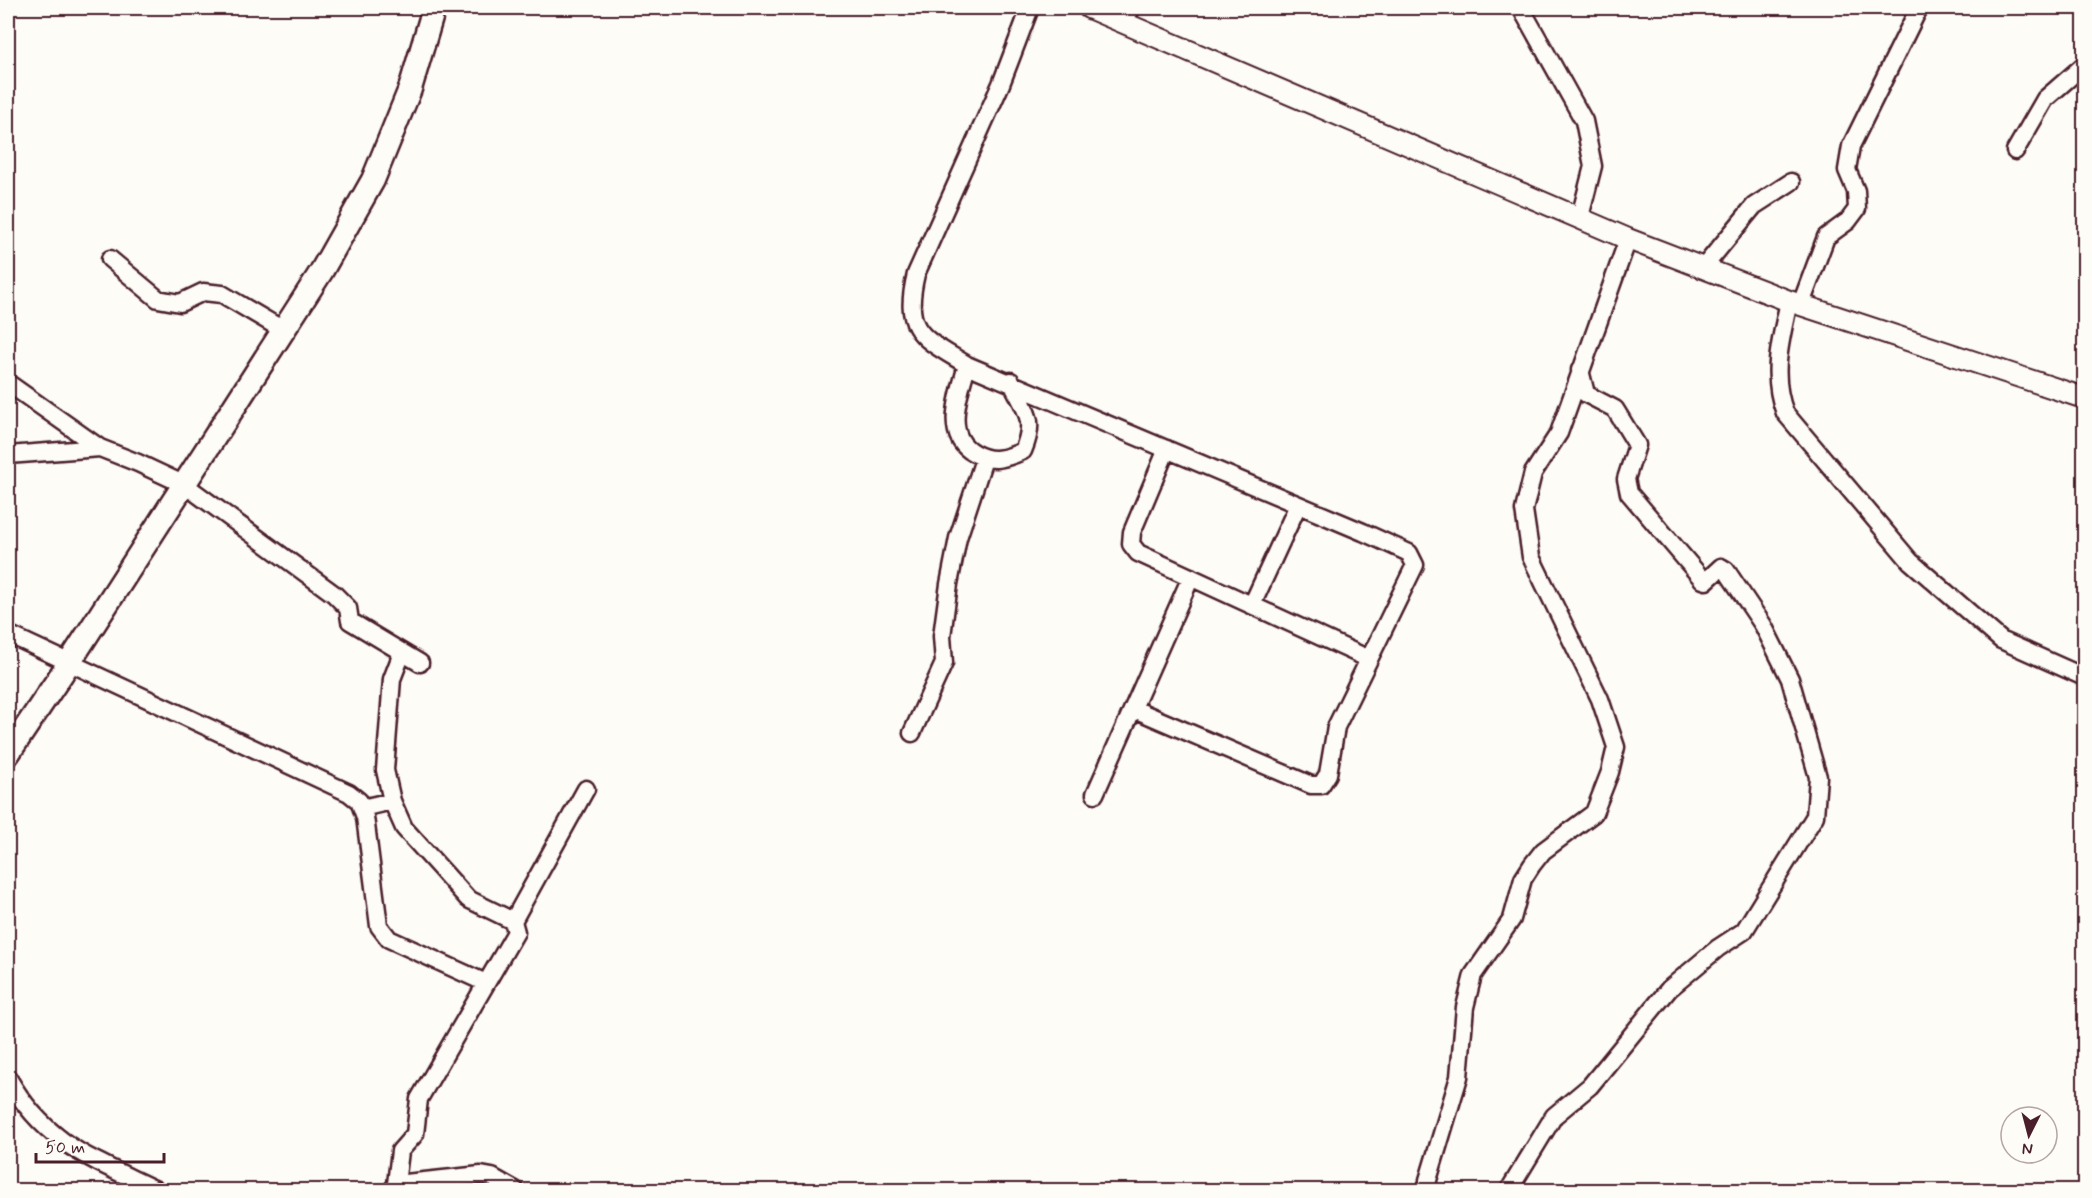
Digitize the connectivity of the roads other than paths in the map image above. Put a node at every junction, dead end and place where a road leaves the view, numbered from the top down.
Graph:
1 (434, 8) edge
2 (1030, 8) edge
3 (1089, 8) edge
4 (1521, 8) edge
5 (1919, 8) edge
6 (1127, 14) edge
7 (2085, 65) edge
8 (2015, 151) dead end
9 (1791, 182) dead end
10 (1580, 217) junction
11 (1628, 239) junction
12 (110, 259) dead end
13 (1703, 268) junction
14 (1795, 302) junction
15 (284, 330) junction
16 (967, 364) junction
17 (1580, 370) junction
18 (1011, 381) junction
19 (8, 383) edge
20 (2085, 398) edge
21 (100, 448) junction
22 (1167, 449) junction
23 (8, 455) edge
24 (984, 459) junction
25 (185, 485) junction
26 (1298, 505) junction
27 (1191, 577) junction
28 (1252, 605) junction
29 (8, 634) edge
30 (402, 653) junction
31 (1369, 659) junction
32 (69, 663) junction
33 (420, 663) dead end
34 (2085, 677) edge
35 (1134, 709) junction
36 (912, 733) dead end
37 (8, 754) edge
38 (586, 789) dead end
39 (1095, 794) dead end
40 (392, 801) junction
41 (362, 808) junction
42 (513, 921) junction
43 (486, 983) junction
44 (8, 1078) edge
45 (394, 1187) edge
46 (156, 1191) edge
47 (515, 1191) edge
48 (1428, 1191) edge
49 (1509, 1191) edge

1 - 15 main road
2 - 16 street
3 - 6 street
4 - 10 street
5 - 14 street
6 - 10 street
7 - 8 street
9 - 13 street
10 - 11 street
11 - 13 street
11 - 17 street
12 - 15 street
13 - 14 street
14 - 20 street
14 - 34 street
15 - 25 main road
16 - 18 street
16 - 24 street
17 - 48 street
17 - 49 street
18 - 22 street
18 - 24 street
19 - 21 street
21 - 23 street
21 - 25 street
22 - 26 street
22 - 27 street
24 - 36 street
25 - 30 street
25 - 32 main road
26 - 28 street
26 - 31 street
27 - 28 street
27 - 35 street
28 - 31 street
29 - 32 street
30 - 33 street
30 - 40 street
31 - 35 street
32 - 37 main road
32 - 41 street
35 - 39 street
38 - 42 street
40 - 41 street
40 - 42 street
41 - 43 street
42 - 43 street
43 - 45 street
44 - 46 street
45 - 47 street

